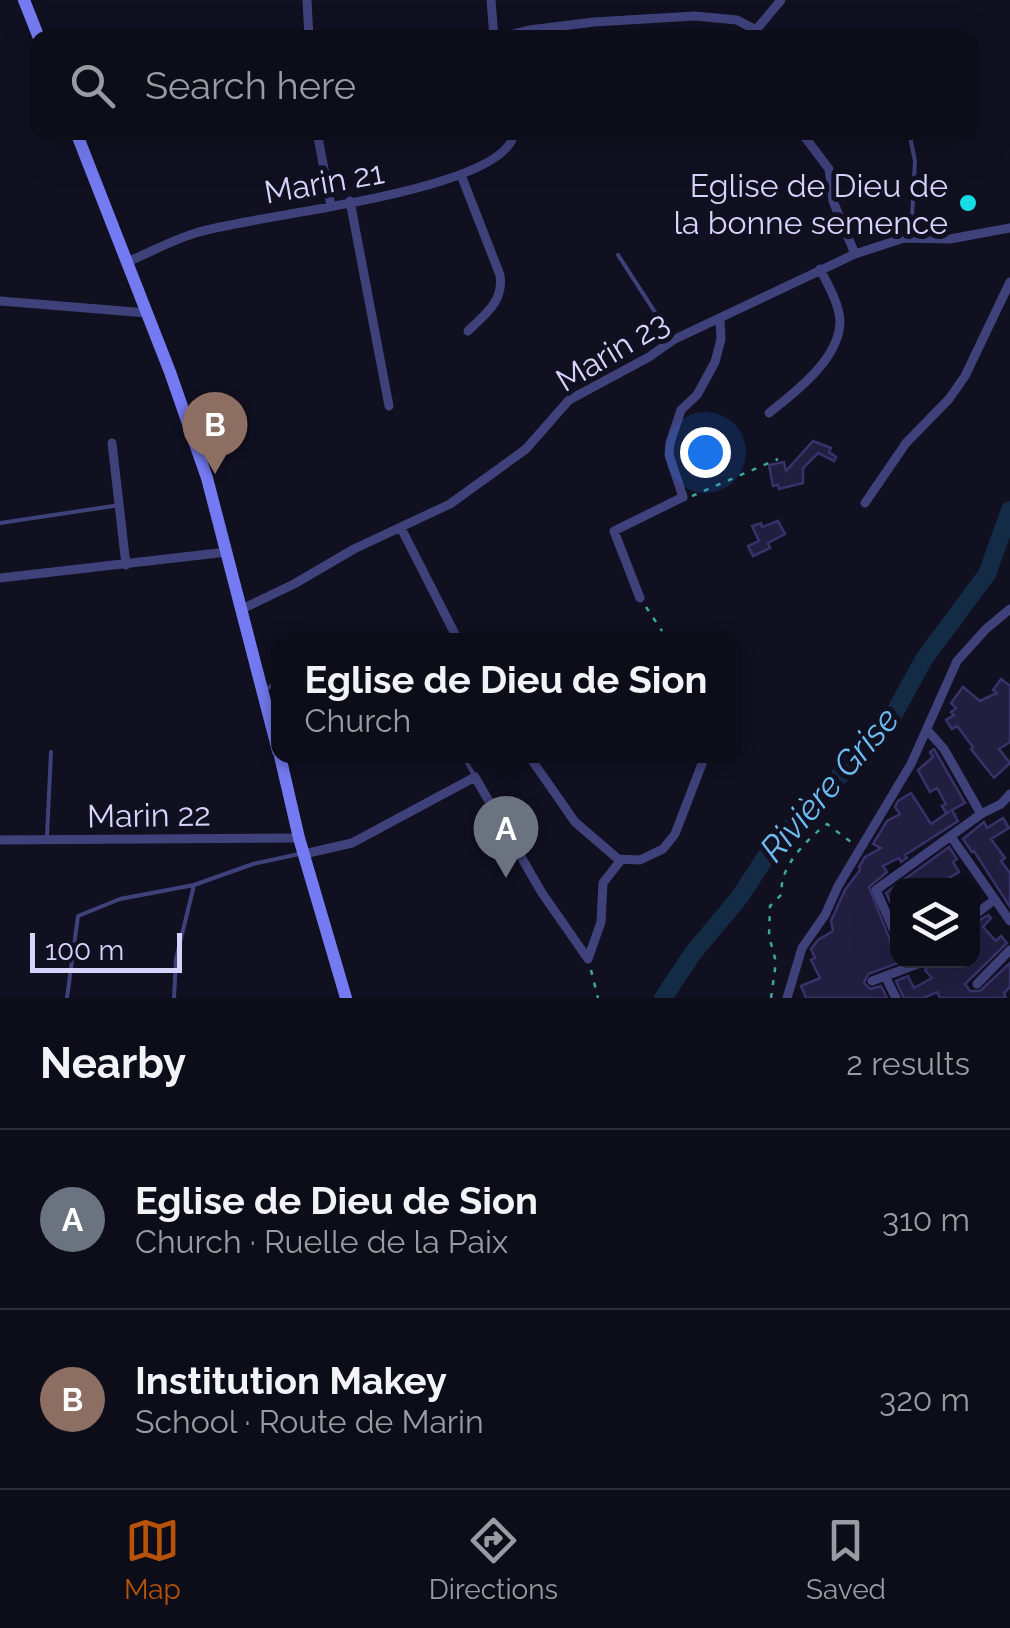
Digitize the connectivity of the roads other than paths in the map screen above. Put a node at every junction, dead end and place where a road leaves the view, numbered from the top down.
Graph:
1 (24, 0) edge
2 (306, 0) edge
3 (492, 0) edge
4 (781, 0) edge
5 (36, 30) edge
6 (308, 30) edge
7 (495, 30) edge
8 (543, 30) edge
9 (749, 30) edge
10 (759, 30) edge
11 (79, 140) edge
12 (319, 140) edge
13 (513, 140) edge
14 (807, 140) edge
15 (911, 140) edge
16 (461, 175) junction
17 (350, 201) junction
18 (331, 206) junction
19 (1010, 228) edge
20 (911, 238) junction
21 (855, 254) junction
22 (618, 255) dead end
23 (127, 262) junction
24 (820, 269) junction
25 (1010, 282) edge
26 (0, 301) edge
27 (147, 313) junction
28 (720, 320) junction
29 (468, 331) dead end
30 (673, 340) junction
31 (390, 406) dead end
32 (769, 413) dead end
33 (112, 443) dead end
34 (865, 503) dead end
35 (120, 505) junction
36 (0, 522) edge
37 (401, 528) junction
38 (227, 552) junction
39 (126, 565) junction
40 (0, 578) edge
41 (640, 598) road end
42 (1010, 609) edge
43 (242, 610) junction
44 (454, 633) edge
45 (271, 686) edge
46 (262, 691) junction
47 (271, 724) edge
48 (928, 731) junction
49 (51, 752) dead end
50 (281, 763) edge
51 (468, 763) edge
52 (533, 763) edge
53 (703, 763) edge
54 (475, 777) junction
55 (1010, 794) edge
56 (980, 814) junction
57 (300, 838) junction
58 (952, 838) junction
59 (0, 840) edge
60 (46, 841) junction
61 (304, 854) junction
62 (622, 860) junction
63 (894, 878) edge
64 (890, 880) edge
65 (194, 885) junction
66 (994, 900) junction
67 (980, 911) edge
68 (1010, 921) edge
69 (890, 922) edge
70 (1010, 950) edge
71 (901, 968) edge
72 (885, 976) junction
73 (872, 981) dead end
74 (977, 984) dead end
75 (68, 998) edge
76 (174, 998) edge
77 (346, 998) edge
78 (787, 998) edge
79 (896, 998) edge

1 - 5 main road
2 - 6 street
3 - 7 street
4 - 10 street
8 - 9 street
11 - 23 main road
12 - 18 street
13 - 16 street, Marin 21
14 - 21 street
15 - 20 lane
16 - 17 street, Marin 21
16 - 29 street
17 - 18 street, Marin 21
17 - 31 street
18 - 23 street, Marin 21
19 - 20 street, Marin 23
20 - 21 street, Marin 23
21 - 24 street, Marin 23
22 - 30 lane
23 - 27 main road
24 - 28 street, Marin 23
24 - 32 street
25 - 34 street
26 - 27 street
27 - 38 main road
28 - 30 street, Marin 23
28 - 41 street
30 - 37 street, Marin 23
33 - 35 street
35 - 36 lane
35 - 39 street
37 - 43 street, Marin 23
37 - 44 street
38 - 39 street
38 - 43 main road
39 - 40 street
42 - 48 street
43 - 46 main road
45 - 46 lane
46 - 47 main road
48 - 56 street
48 - 78 street
49 - 60 lane
50 - 57 main road
51 - 54 lane
52 - 62 street
53 - 62 street
54 - 61 street
54 - 62 street
55 - 56 street
56 - 58 street
57 - 60 street, Marin 22
57 - 61 main road
58 - 63 street
58 - 66 street
59 - 60 street, Marin 22
61 - 65 lane
61 - 77 main road
64 - 69 street
65 - 75 lane
65 - 76 lane
66 - 67 street
66 - 68 street
70 - 74 street
71 - 72 street
72 - 73 street
72 - 79 street

